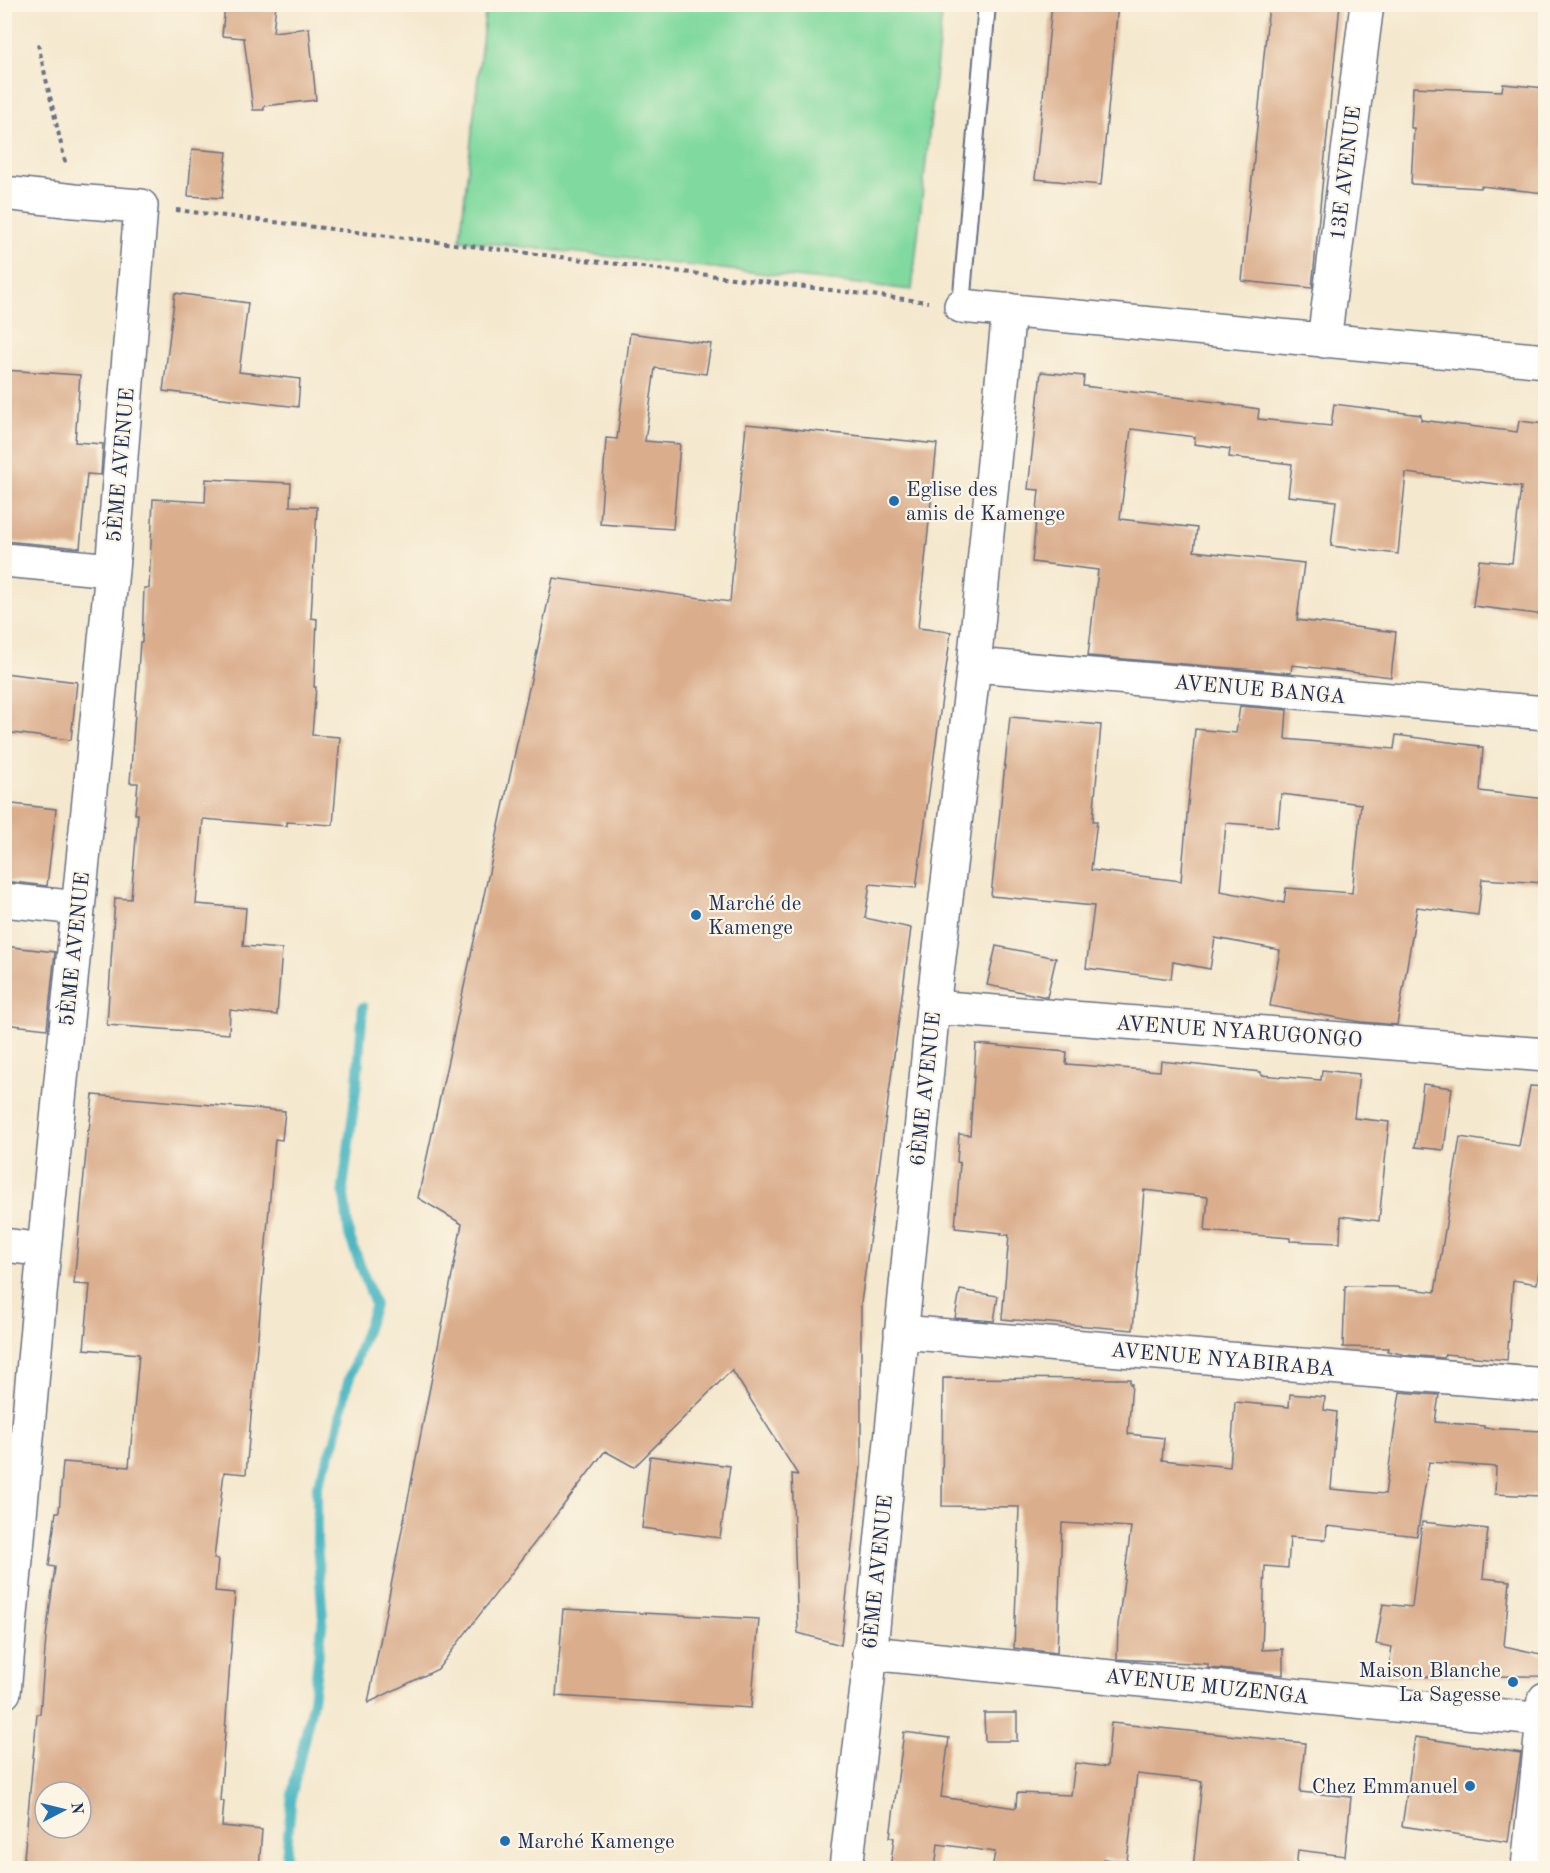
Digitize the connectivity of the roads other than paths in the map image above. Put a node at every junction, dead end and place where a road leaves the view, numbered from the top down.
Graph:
1 (987, 4) edge
2 (1367, 4) edge
3 (4, 193) edge
4 (961, 306) joint
5 (1010, 310) junction
6 (1324, 341) junction
7 (1545, 361) edge
8 (4, 560) edge
9 (112, 570) junction
10 (974, 665) junction
11 (1545, 713) edge
12 (4, 900) edge
13 (78, 908) junction
14 (933, 1007) junction
15 (1545, 1055) edge
16 (4, 1245) edge
17 (44, 1250) junction
18 (900, 1332) junction
19 (1545, 1385) edge
20 (9, 1577) edge
21 (869, 1653) junction
22 (4, 1692) edge
23 (1545, 1712) edge
24 (846, 1869) edge
25 (1528, 1869) edge

1 - 4 lane
2 - 6 street, 13E AVENUE
3 - 9 street, 5ÈME AVENUE
4 - 5 street
5 - 6 street
5 - 10 street, 6ÈME AVENUE
6 - 7 street
8 - 9 street
9 - 13 street, 5ÈME AVENUE
10 - 11 street, AVENUE BANGA
10 - 14 street, 6ÈME AVENUE
12 - 13 street
13 - 17 street, 5ÈME AVENUE
14 - 15 street, AVENUE NYARUGONGO
14 - 18 street, 6ÈME AVENUE
16 - 17 street
17 - 20 street, 5ÈME AVENUE
18 - 19 street, AVENUE NYABIRABA
18 - 21 street, 6ÈME AVENUE
20 - 22 street, 5ÈME AVENUE
21 - 23 street, AVENUE MUZENGA
21 - 24 street, 6ÈME AVENUE
23 - 25 street

